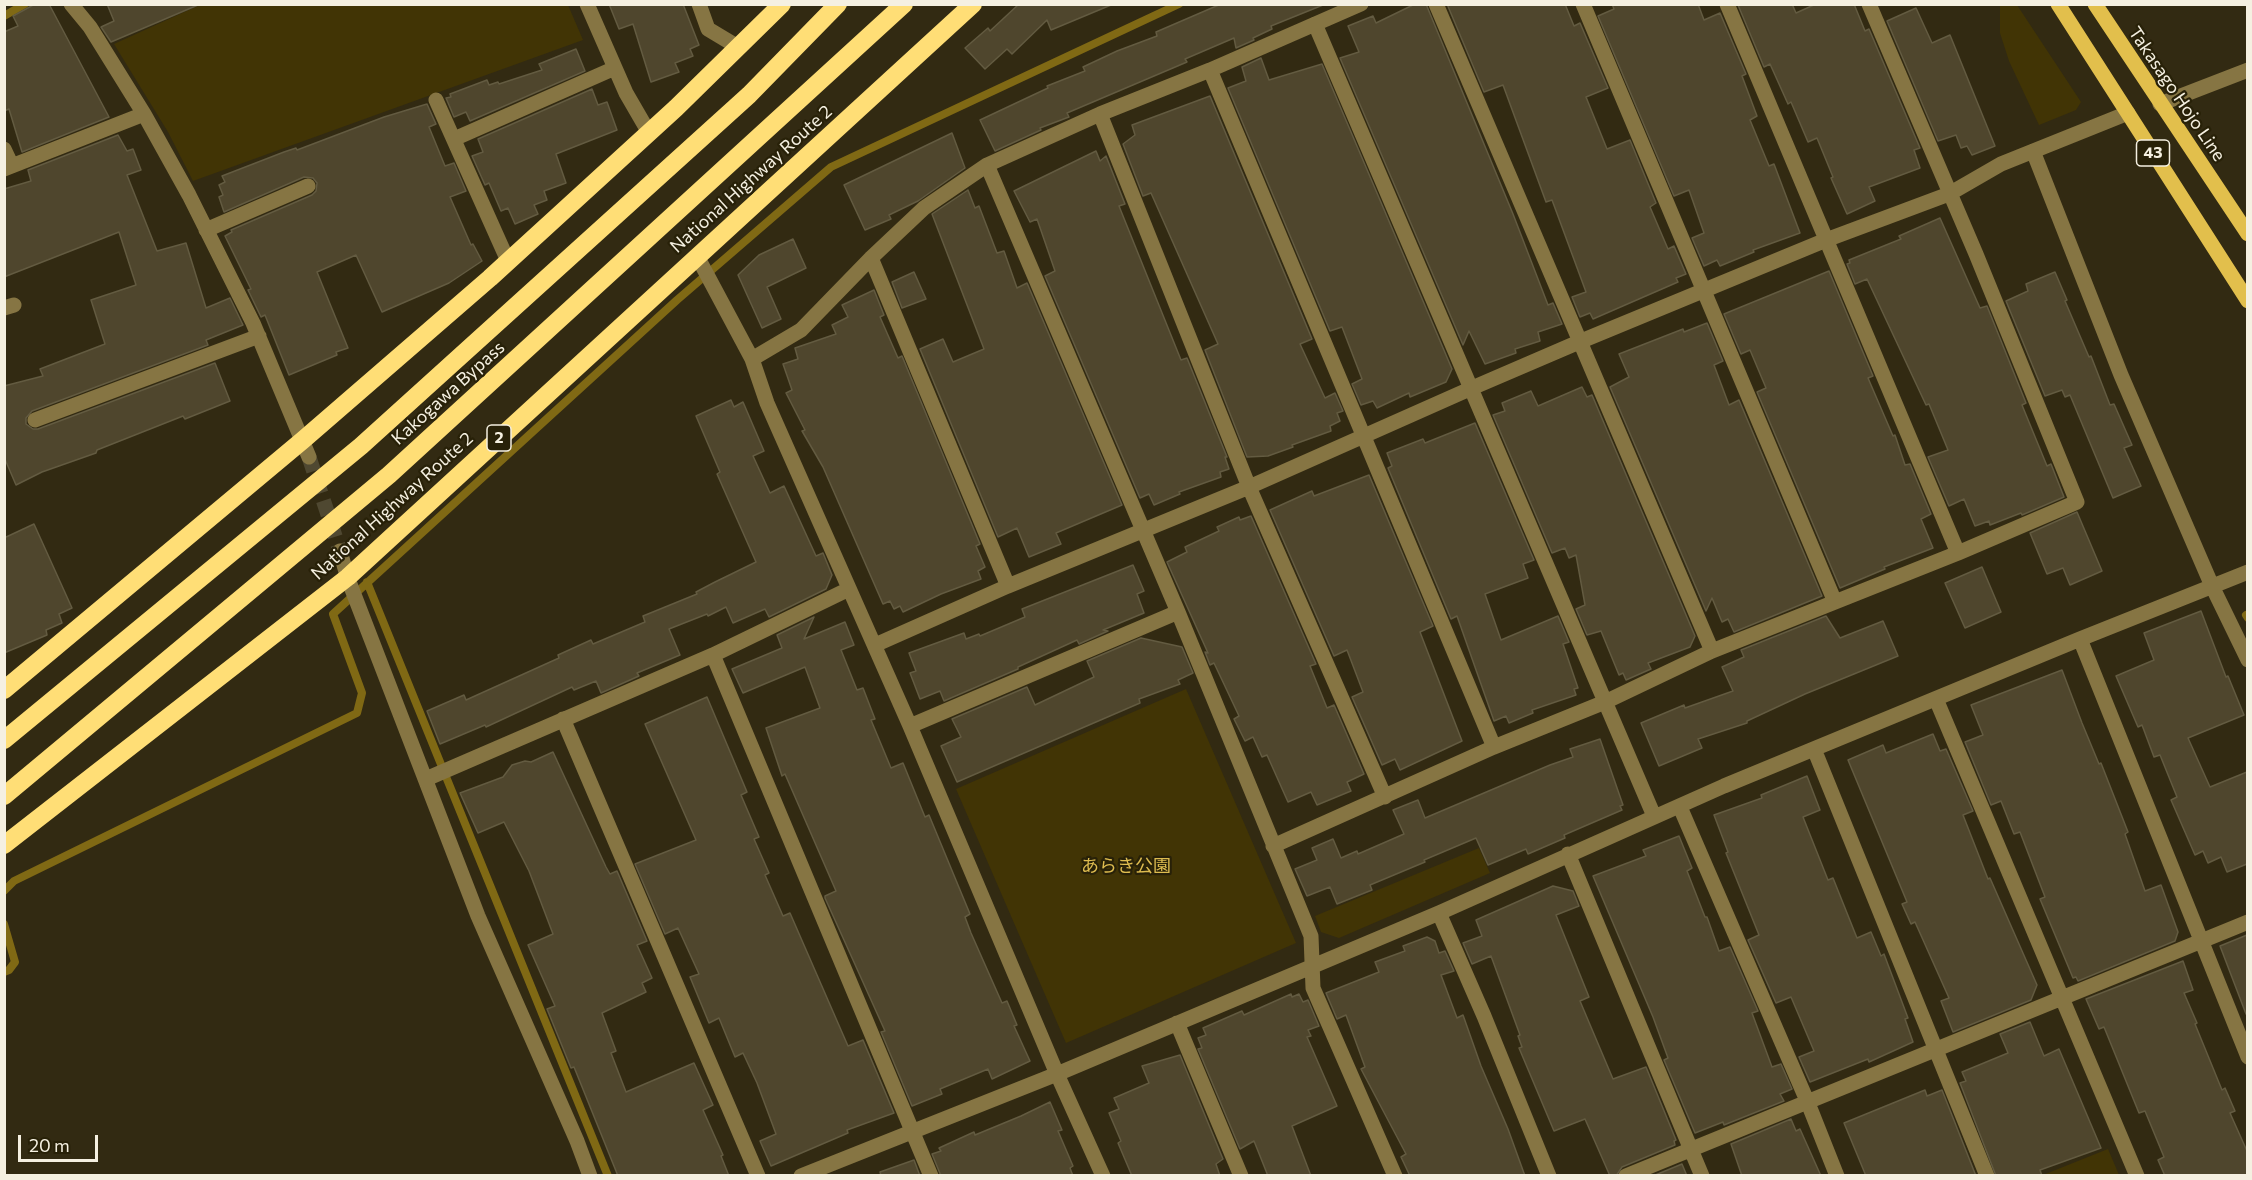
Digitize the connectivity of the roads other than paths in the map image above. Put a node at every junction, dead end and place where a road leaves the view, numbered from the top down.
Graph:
1 (71, 4) edge
2 (587, 4) edge
3 (699, 4) edge
4 (782, 4) edge
5 (829, 4) edge
6 (838, 4) edge
7 (904, 4) edge
8 (910, 4) edge
9 (973, 4) edge
10 (1361, 4) edge
11 (1436, 4) edge
12 (1583, 4) edge
13 (1727, 4) edge
14 (1869, 4) edge
15 (2058, 4) edge
16 (2095, 4) edge
17 (891, 18) junction
18 (1315, 24) junction
19 (738, 47) junction
20 (615, 68) junction
21 (1210, 70) junction
22 (2247, 70) edge
23 (749, 95) junction
24 (436, 100) dead end
25 (2160, 104) junction
26 (2128, 113) junction
27 (144, 114) junction
28 (1100, 114) junction
29 (648, 132) junction
30 (454, 139) junction
31 (4, 149) edge
32 (2033, 151) junction
33 (987, 165) junction
34 (8, 167) edge
35 (308, 186) dead end
36 (1949, 194) junction
37 (206, 230) junction
38 (2247, 234) edge
39 (1826, 240) junction
40 (871, 258) junction
41 (508, 261) junction
42 (700, 262) junction
43 (1703, 291) junction
44 (2247, 301) edge
45 (259, 336) junction
46 (1579, 342) junction
47 (752, 360) junction
48 (1472, 388) junction
49 (34, 420) dead end
50 (1362, 438) junction
51 (306, 448) junction
52 (1249, 487) junction
53 (1143, 531) junction
54 (340, 551) tunnel mouth
55 (1958, 553) junction
56 (2247, 572) edge
57 (348, 578) junction
58 (1008, 586) junction
59 (2212, 586) junction
60 (849, 589) junction
61 (1835, 602) junction
62 (1178, 612) junction
63 (2080, 639) junction
64 (875, 645) junction
65 (1712, 651) junction
66 (712, 655) junction
67 (2247, 660) edge
68 (4, 690) edge
69 (1936, 699) junction
70 (1605, 702) junction
71 (563, 719) junction
72 (910, 726) junction
73 (4, 740) edge
74 (1494, 747) junction
75 (1814, 749) junction
76 (427, 778) junction
77 (4, 796) edge
78 (1385, 797) junction
79 (1680, 807) junction
80 (1654, 816) junction
81 (4, 845) edge
82 (1273, 846) junction
83 (1568, 854) junction
84 (1439, 913) junction
85 (2247, 922) edge
86 (2200, 941) junction
87 (1312, 966) junction
88 (2063, 997) junction
89 (1177, 1023) junction
90 (1936, 1050) junction
91 (2247, 1057) edge
92 (1057, 1074) junction
93 (1808, 1103) junction
94 (911, 1131) junction
95 (1691, 1149) junction
96 (590, 1176) edge
97 (758, 1176) edge
98 (801, 1176) edge
99 (931, 1176) edge
100 (1103, 1176) edge
101 (1241, 1176) edge
102 (1395, 1176) edge
103 (1549, 1176) edge
104 (1626, 1176) edge
105 (1702, 1176) edge
106 (1837, 1176) edge
107 (1988, 1176) edge
108 (2137, 1176) edge

1 - 27 street
2 - 20 street
3 - 19 street
4 - 19 highway
5 - 23 highway
6 - 23 highway, Kakogawa Bypass
7 - 17 highway, Kakogawa Bypass
8 - 17 highway
9 - 42 highway, National Highway Route 2 / 2
10 - 18 street
11 - 46 street
12 - 43 street
13 - 39 street
14 - 36 street
15 - 26 main road, 43
16 - 25 main road, Takasago Hojo Line / 43
17 - 77 highway, Kakogawa Bypass
18 - 21 street
18 - 48 street
19 - 29 highway
20 - 29 street
20 - 30 street
21 - 28 street
21 - 50 street
22 - 25 street
23 - 73 highway, Kakogawa Bypass
24 - 30 street
25 - 38 main road, Takasago Hojo Line / 43
26 - 32 street
26 - 44 main road, 43
27 - 34 street
27 - 37 street
28 - 33 street
28 - 52 street
29 - 41 highway
30 - 41 street
31 - 34 street
32 - 36 street
32 - 59 street
33 - 40 street
33 - 53 street
35 - 37 street
36 - 39 street
36 - 55 street
37 - 45 street
39 - 43 street
39 - 55 street
40 - 47 street
40 - 58 street
41 - 51 highway
42 - 47 street
42 - 57 highway, National Highway Route 2 / 2
43 - 46 street
43 - 61 street
45 - 49 street
45 - 51 street
46 - 48 street
46 - 65 street
47 - 60 street
48 - 50 street
48 - 70 street
50 - 52 street
50 - 74 street
51 - 68 highway
52 - 53 street
52 - 78 street
53 - 58 street
53 - 62 street
54 - 57 street
55 - 61 street
56 - 59 street
57 - 76 street
57 - 81 highway, National Highway Route 2 / 2
58 - 64 street
59 - 63 street
59 - 67 street
60 - 64 street
60 - 66 street
61 - 65 street
62 - 72 street
62 - 82 street
63 - 69 street
63 - 86 street
64 - 72 street
65 - 70 street
66 - 71 street
66 - 94 street
69 - 75 street
69 - 88 street
70 - 74 street
70 - 80 street
71 - 76 street
71 - 97 street
72 - 92 street
74 - 78 street
75 - 79 street
75 - 90 street
76 - 96 street
78 - 82 street
79 - 80 street
79 - 93 street
80 - 83 street
82 - 87 street
83 - 84 street
83 - 95 street
84 - 87 street
84 - 103 street
85 - 86 street
86 - 88 street
86 - 91 street
87 - 89 street
87 - 102 street
88 - 90 street
88 - 108 street
89 - 92 street
89 - 101 street
90 - 93 street
90 - 107 street
92 - 94 street
92 - 100 street
93 - 95 street
93 - 106 street
94 - 98 street
94 - 99 street
95 - 104 street
95 - 105 street

